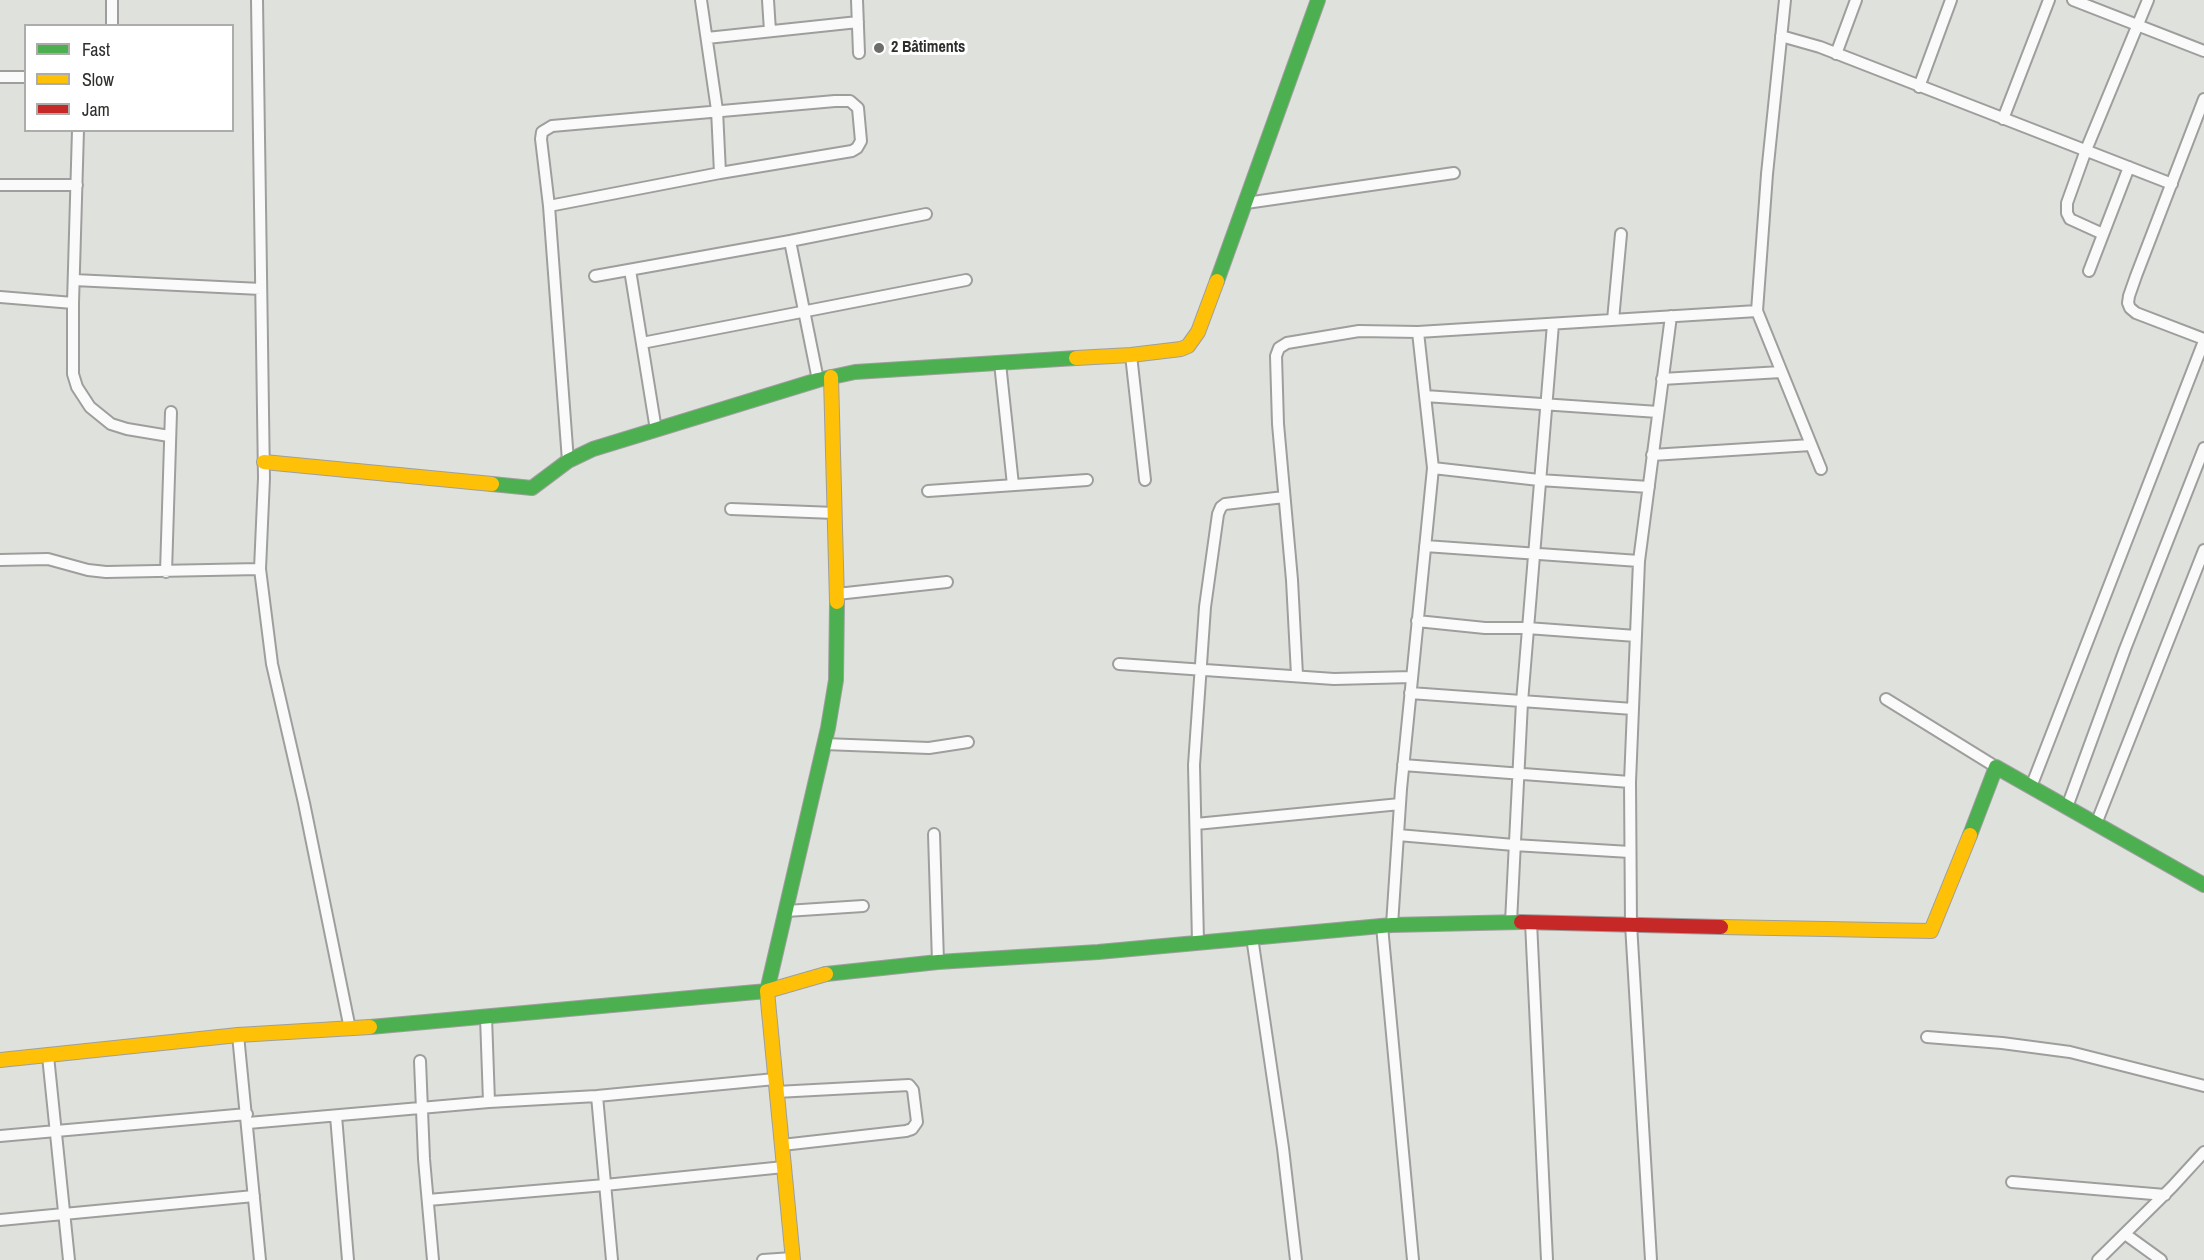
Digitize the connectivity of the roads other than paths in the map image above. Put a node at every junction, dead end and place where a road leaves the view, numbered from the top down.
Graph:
1 (112, 0) edge
2 (258, 0) edge
3 (701, 0) edge
4 (768, 0) edge
5 (857, 0) edge
6 (1318, 0) edge
7 (1785, 0) edge
8 (1856, 0) edge
9 (1951, 0) edge
10 (2049, 0) edge
11 (2073, 0) edge
12 (2148, 0) edge
13 (858, 22) junction
14 (112, 24) edge
15 (2138, 25) junction
16 (770, 31) junction
17 (1781, 36) junction
18 (706, 38) junction
19 (2204, 51) edge
20 (859, 53) dead end
21 (1836, 54) junction
22 (0, 77) edge
23 (24, 77) edge
24 (1918, 87) junction
25 (2204, 99) edge
26 (717, 110) junction
27 (2003, 119) junction
28 (78, 132) edge
29 (2086, 150) junction
30 (2129, 167) junction
31 (720, 173) junction
32 (1454, 173) dead end
33 (2172, 184) junction
34 (0, 185) edge
35 (77, 185) junction
36 (1246, 203) junction
37 (549, 206) junction
38 (926, 214) dead end
39 (1621, 234) dead end
40 (2103, 234) junction
41 (790, 241) junction
42 (630, 270) junction
43 (2089, 271) dead end
44 (595, 276) dead end
45 (74, 280) junction
46 (966, 280) dead end
47 (261, 289) junction
48 (0, 297) edge
49 (73, 303) junction
50 (804, 311) junction
51 (1757, 312) junction
52 (1671, 316) junction
53 (1613, 320) junction
54 (1552, 324) junction
55 (1418, 332) junction
56 (2204, 340) edge
57 (642, 343) junction
58 (1131, 354) junction
59 (1000, 363) junction
60 (1781, 372) junction
61 (824, 379) junction
62 (1662, 379) junction
63 (1425, 396) junction
64 (1546, 403) junction
65 (171, 412) dead end
66 (1658, 412) junction
67 (656, 430) junction
68 (169, 436) junction
69 (1811, 445) junction
70 (2204, 448) edge
71 (1653, 455) junction
72 (568, 461) junction
73 (264, 462) junction
74 (1433, 468) junction
75 (1821, 469) dead end
76 (1087, 480) dead end
77 (1145, 480) dead end
78 (1539, 480) junction
79 (1013, 485) junction
80 (1649, 487) junction
81 (928, 491) dead end
82 (1284, 498) junction
83 (732, 509) dead end
84 (835, 513) junction
85 (1425, 546) junction
86 (2204, 550) edge
87 (1533, 553) junction
88 (0, 560) edge
89 (1639, 561) junction
90 (260, 569) junction
91 (166, 572) junction
92 (947, 582) dead end
93 (837, 594) junction
94 (1417, 621) junction
95 (1527, 628) junction
96 (1636, 636) junction
97 (1119, 664) dead end
98 (1202, 669) junction
99 (1297, 675) junction
100 (1412, 677) junction
101 (1410, 693) junction
102 (1886, 699) dead end
103 (1522, 702) junction
104 (1633, 709) junction
105 (968, 742) dead end
106 (824, 744) junction
107 (1403, 765) junction
108 (1996, 767) junction
109 (1518, 774) junction
110 (1630, 782) junction
111 (2031, 787) junction
112 (1400, 804) junction
113 (2067, 807) junction
114 (1196, 824) junction
115 (2096, 824) junction
116 (934, 834) dead end
117 (1398, 835) junction
118 (1514, 845) junction
119 (1630, 852) junction
120 (2204, 885) edge
121 (863, 906) dead end
122 (786, 911) junction
123 (1511, 922) junction
124 (1531, 922) junction
125 (1631, 924) junction
126 (1387, 925) junction
127 (1252, 936) junction
128 (1198, 942) junction
129 (938, 962) junction
130 (767, 991) junction
131 (486, 1017) junction
132 (350, 1029) junction
133 (238, 1035) junction
134 (1927, 1037) dead end
135 (48, 1056) junction
136 (0, 1060) edge
137 (420, 1061) dead end
138 (776, 1085) junction
139 (2204, 1086) edge
140 (597, 1096) junction
141 (489, 1102) junction
142 (421, 1107) junction
143 (336, 1116) junction
144 (248, 1118) junction
145 (58, 1131) junction
146 (0, 1136) edge
147 (782, 1145) junction
148 (2204, 1152) edge
149 (784, 1167) junction
150 (2012, 1182) dead end
151 (605, 1185) junction
152 (2165, 1195) junction
153 (254, 1196) junction
154 (428, 1200) junction
155 (66, 1214) junction
156 (0, 1220) edge
157 (2125, 1234) junction
158 (793, 1259) edge
159 (69, 1260) edge
160 (260, 1260) edge
161 (348, 1260) edge
162 (433, 1260) edge
163 (612, 1260) edge
164 (763, 1260) edge
165 (1296, 1260) edge
166 (1413, 1260) edge
167 (1547, 1260) edge
168 (1651, 1260) edge
169 (2098, 1260) edge
170 (2161, 1260) edge

1 - 14 street
2 - 47 street
3 - 18 street
4 - 16 street
5 - 13 street
6 - 36 street
7 - 17 street
8 - 21 street
9 - 24 street
10 - 27 street
11 - 15 street
12 - 15 street
13 - 16 street
13 - 20 street
15 - 19 street
15 - 29 street
16 - 18 street
17 - 21 street
17 - 51 street
18 - 26 street
21 - 24 street
22 - 23 street
24 - 27 street
25 - 33 street
26 - 31 street
26 - 31 street
26 - 37 street
27 - 29 street
28 - 35 street
29 - 30 street
29 - 40 street
30 - 33 street
30 - 40 street
31 - 37 street
32 - 36 street
33 - 56 street
34 - 35 street
35 - 45 street
36 - 58 street
37 - 72 street
38 - 41 street
39 - 53 street
40 - 43 street
41 - 42 street
41 - 50 street
42 - 44 street
42 - 57 street
45 - 47 street
45 - 49 street
46 - 50 street
47 - 73 street
48 - 49 street
49 - 68 street
50 - 57 street
50 - 61 street
51 - 52 street
51 - 60 street
52 - 53 street
52 - 62 street
53 - 54 street
54 - 55 street
54 - 64 street
55 - 63 street
55 - 82 street
56 - 111 street
57 - 67 street
58 - 59 street
58 - 77 street
59 - 61 street
59 - 79 street
60 - 62 street
60 - 69 street
61 - 67 street
61 - 84 street
62 - 66 street
63 - 64 street
63 - 74 street
64 - 66 street
64 - 78 street
65 - 68 street
66 - 71 street
67 - 72 street
68 - 91 street
69 - 71 street
69 - 75 street
70 - 113 street
71 - 80 street
72 - 73 street
73 - 90 street
74 - 78 street
74 - 85 street
76 - 79 street
78 - 80 street
78 - 87 street
79 - 81 street
80 - 89 street
82 - 98 street
82 - 99 street
83 - 84 street
84 - 93 street
85 - 87 street
85 - 94 street
86 - 115 street
87 - 89 street
87 - 95 street
88 - 91 street
89 - 96 street
90 - 91 street
90 - 132 street
92 - 93 street
93 - 106 street
94 - 95 street
94 - 100 street
95 - 96 street
95 - 103 street
96 - 104 street
97 - 98 street
98 - 99 street
98 - 114 street
99 - 100 street
100 - 101 street
101 - 103 street
101 - 107 street
102 - 108 street
103 - 104 street
103 - 109 street
104 - 110 street
105 - 106 street
106 - 122 street
107 - 109 street
107 - 112 street
108 - 111 street
108 - 125 street
109 - 110 street
109 - 118 street
110 - 119 street
111 - 113 street
112 - 114 street
112 - 117 street
113 - 115 street
114 - 128 street
115 - 120 street
116 - 129 street
117 - 118 street
117 - 126 street
118 - 119 street
118 - 123 street
119 - 125 street
121 - 122 street
122 - 130 street
123 - 124 street
123 - 126 street
124 - 125 street
124 - 167 street
125 - 168 street
126 - 127 street
126 - 166 street
127 - 128 street
127 - 165 street
128 - 129 street
129 - 130 street
130 - 131 street
130 - 138 street
131 - 132 street
131 - 141 street
132 - 133 street
133 - 135 street
133 - 144 street
134 - 139 street
135 - 136 street
135 - 145 street
137 - 142 street
138 - 140 street
138 - 147 street
138 - 147 street
140 - 141 street
140 - 151 street
141 - 142 street
142 - 143 street
142 - 154 street
143 - 144 street
143 - 161 street
144 - 145 street
144 - 153 street
145 - 146 street
145 - 155 street
147 - 149 street
148 - 152 street
149 - 151 street
149 - 158 street
150 - 152 street
151 - 154 street
151 - 163 street
152 - 157 street
153 - 155 street
153 - 160 street
154 - 162 street
155 - 156 street
155 - 159 street
157 - 169 street
157 - 170 street
158 - 164 street

